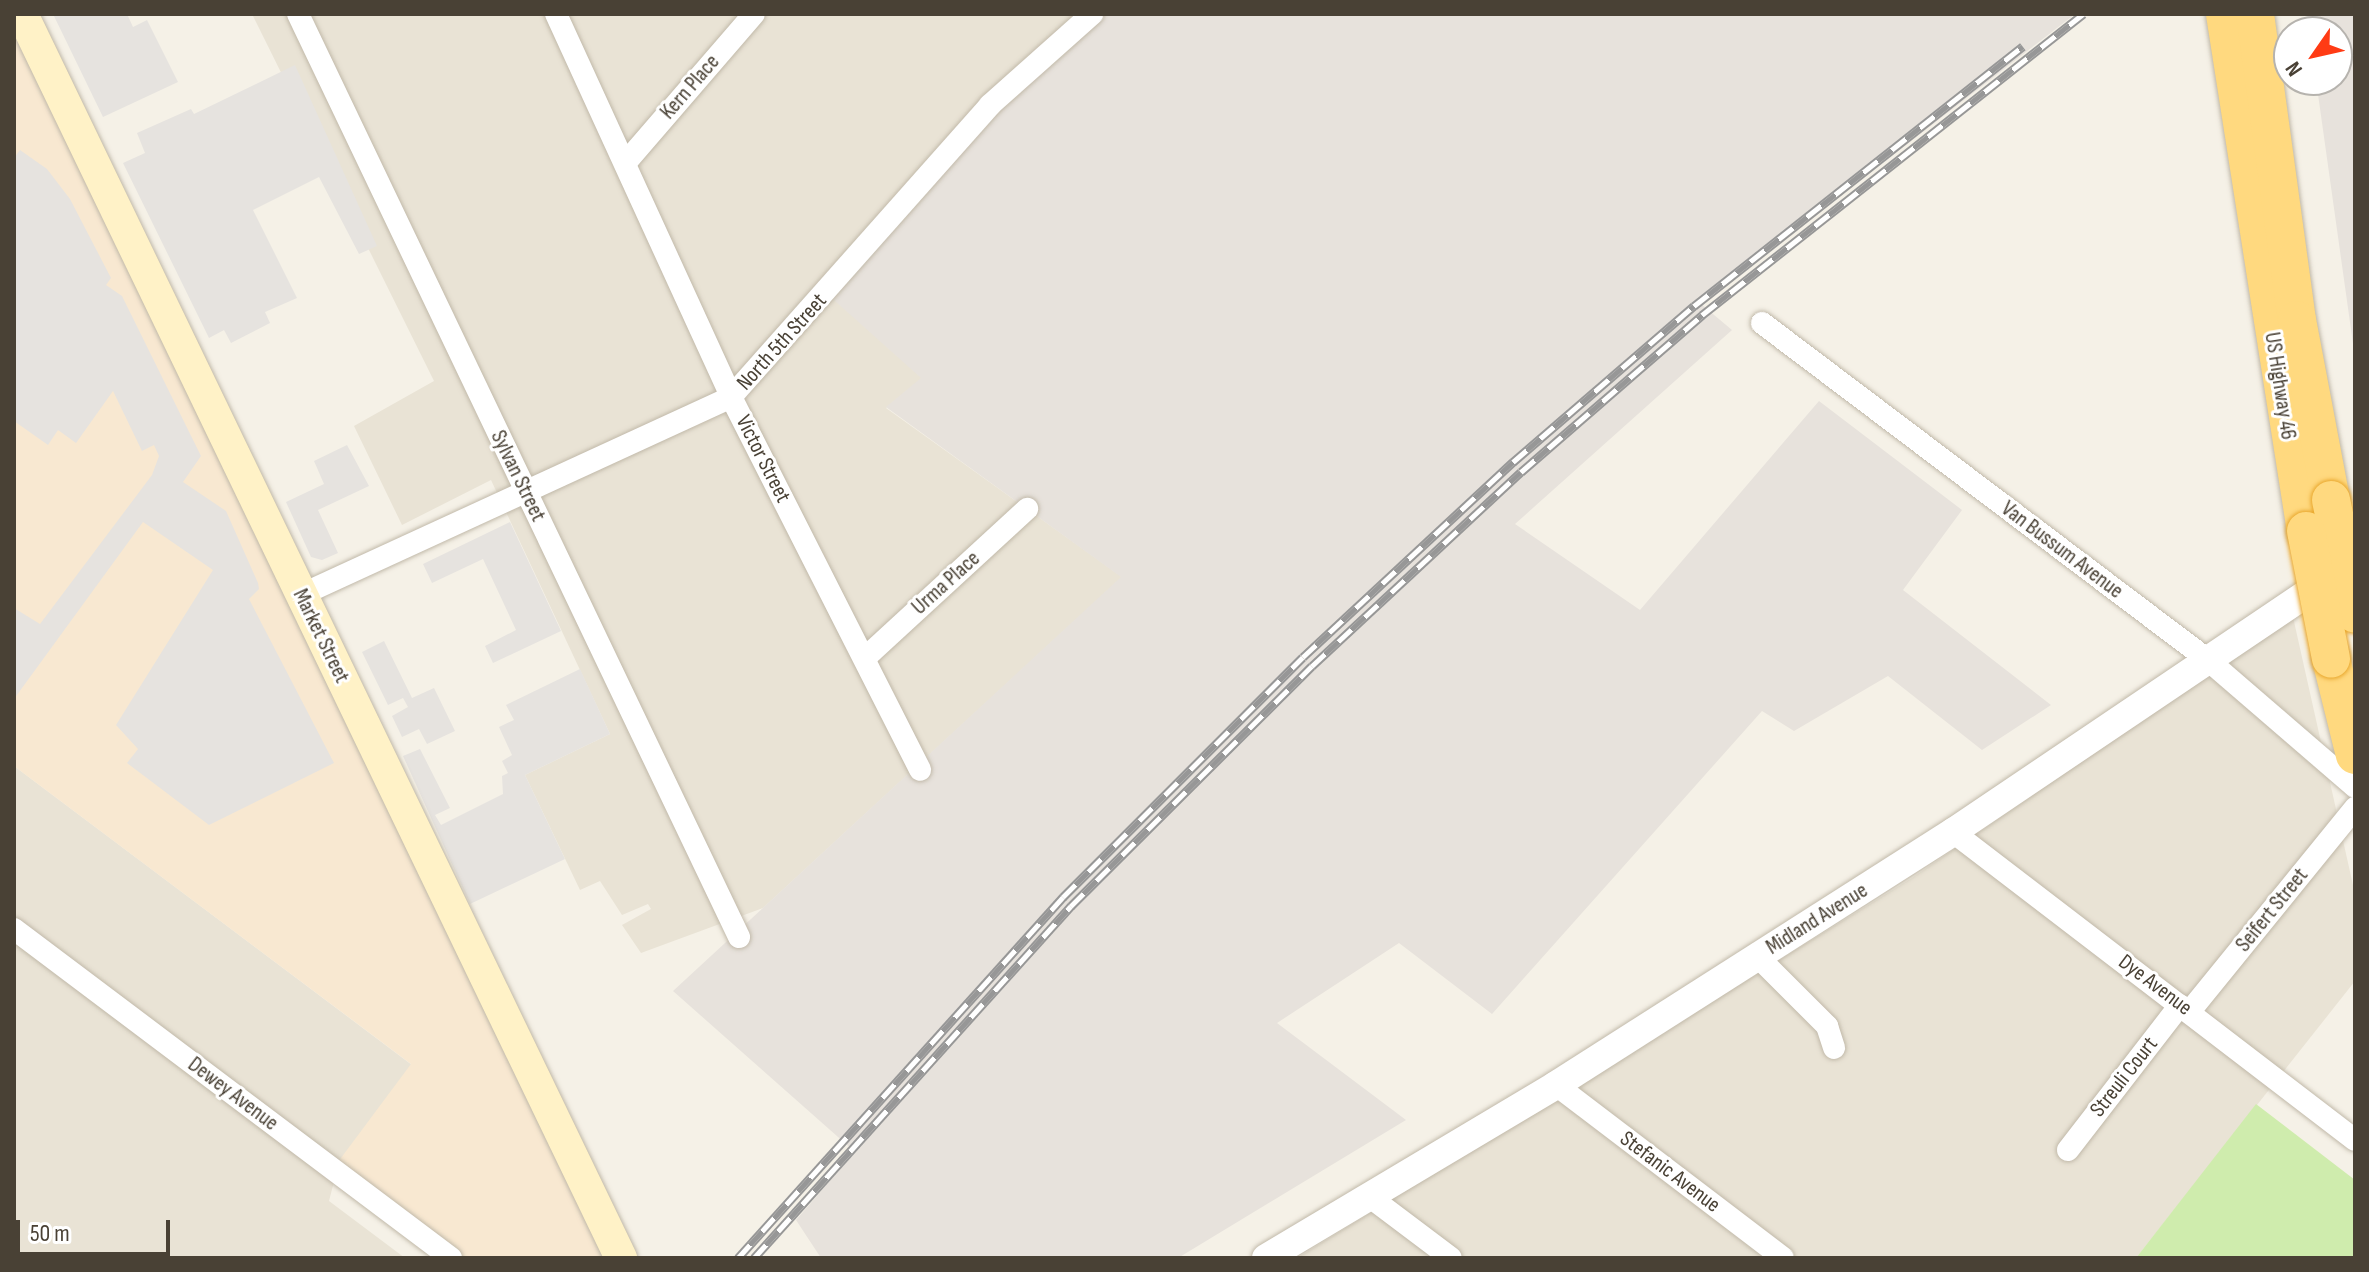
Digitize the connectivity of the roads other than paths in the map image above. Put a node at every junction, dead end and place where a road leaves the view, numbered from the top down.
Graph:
1 (22, 14) edge
2 (298, 14) edge
3 (556, 14) edge
4 (754, 14) edge
5 (1092, 14) edge
6 (2225, 14) edge
7 (2255, 14) edge
8 (627, 161) junction
9 (1762, 323) dead end
10 (731, 397) junction
11 (524, 489) junction
12 (1027, 509) dead end
13 (2355, 561) edge
14 (301, 595) junction
15 (2355, 614) edge
16 (866, 657) junction
17 (2208, 660) junction
18 (2355, 755) edge
19 (920, 770) dead end
20 (2355, 787) edge
21 (2355, 808) edge
22 (1953, 832) junction
23 (14, 929) edge
24 (739, 937) dead end
25 (1758, 957) junction
26 (2185, 1008) junction
27 (1834, 1048) dead end
28 (1556, 1085) junction
29 (2355, 1140) edge
30 (2068, 1150) dead end
31 (1370, 1197) junction
32 (451, 1258) edge
33 (621, 1258) edge
34 (1266, 1258) edge
35 (1451, 1258) edge
36 (1783, 1258) edge

1 - 14 main road, Market Street
2 - 11 street, Sylvan Street
3 - 8 street, Victor Street
4 - 8 street, Kern Place
5 - 10 street, North 5th Street
6 - 18 highway, US Highway 46, bridge
7 - 15 highway, US Highway 46, bridge
8 - 10 street, Victor Street
9 - 17 street, Van Bussum Avenue
10 - 11 street, North 5th Street
10 - 16 street, Victor Street
11 - 14 street, North 5th Street
11 - 24 street, Sylvan Street
12 - 16 street, Urma Place
13 - 17 street, Midland Avenue
14 - 33 main road, Market Street
16 - 19 street, Victor Street
17 - 20 street, Van Bussum Avenue
17 - 22 street, Midland Avenue
21 - 26 street, Seifert Street
22 - 25 street, Midland Avenue
22 - 26 street, Dye Avenue
23 - 32 street, Dewey Avenue
25 - 27 street
25 - 28 street, Midland Avenue
26 - 29 street, Dye Avenue
26 - 30 street, Streuli Court
28 - 31 street, Midland Avenue
28 - 36 street, Stefanic Avenue
31 - 34 street, Midland Avenue
31 - 35 street

